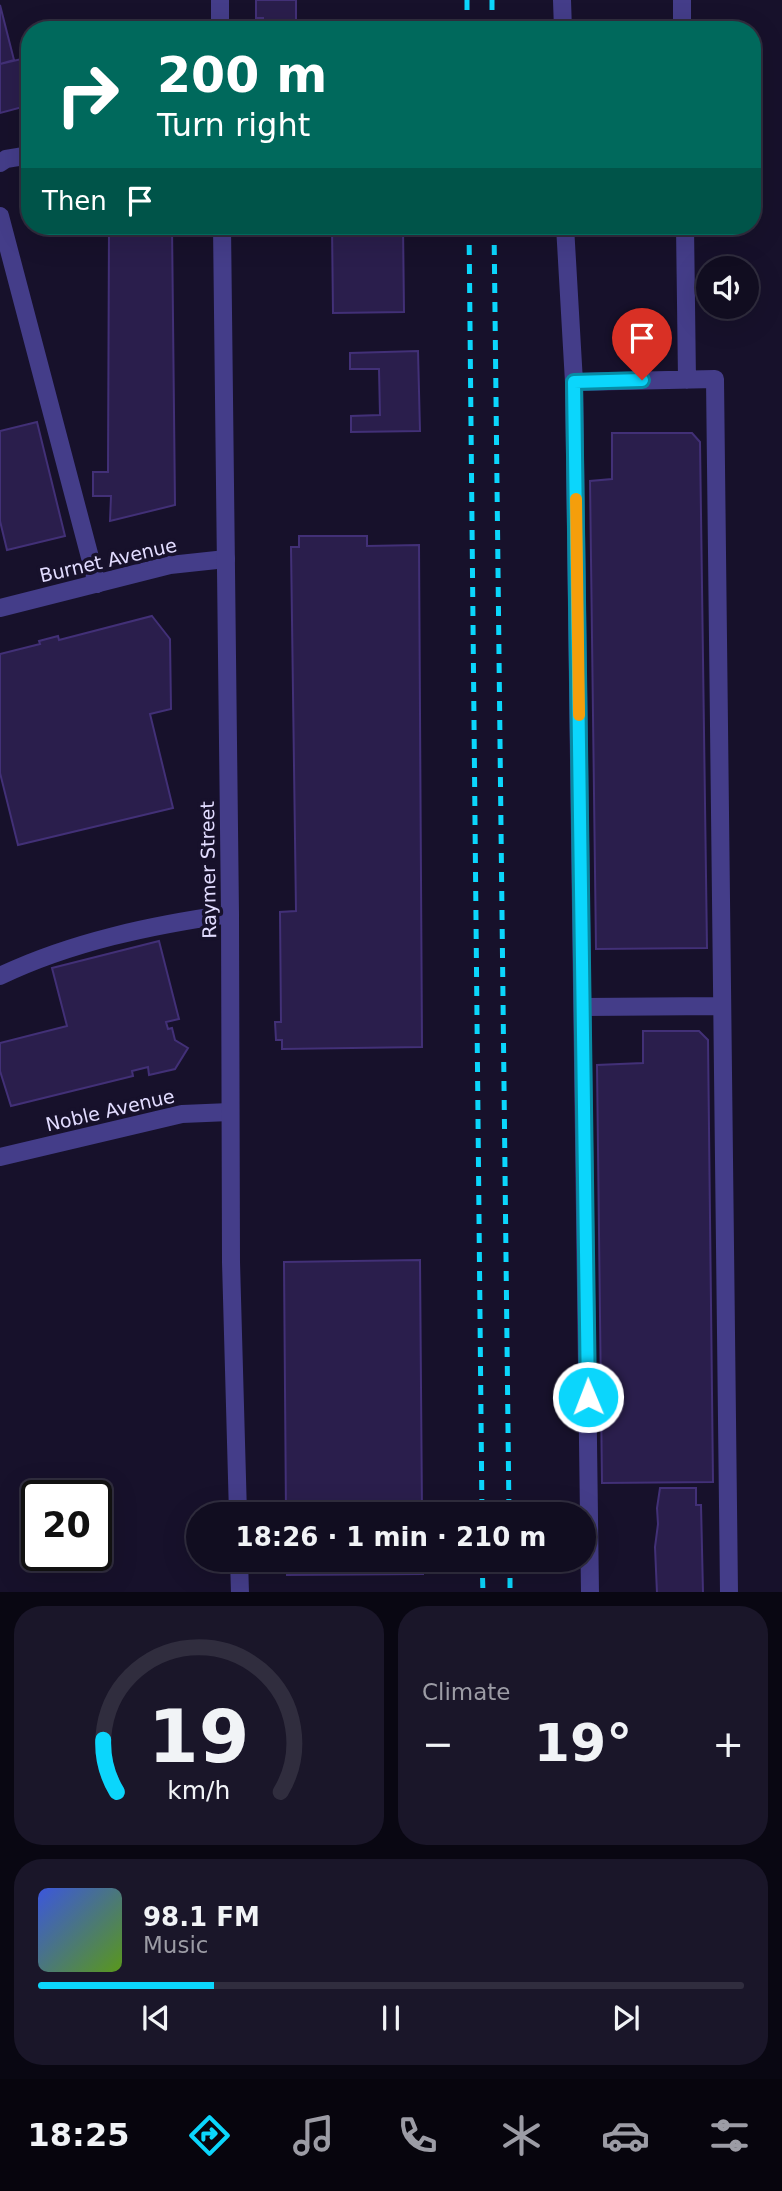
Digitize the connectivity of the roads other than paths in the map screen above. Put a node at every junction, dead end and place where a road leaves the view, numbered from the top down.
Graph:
1 (220, 0) edge
2 (562, 0) edge
3 (682, 0) edge
4 (220, 21) edge
5 (563, 21) edge
6 (682, 21) edge
7 (21, 156) edge
8 (0, 163) edge
9 (0, 216) edge
10 (222, 235) edge
11 (566, 235) edge
12 (685, 235) edge
13 (687, 380) junction
14 (574, 382) junction
15 (226, 559) junction
16 (97, 584) junction
17 (0, 608) edge
18 (230, 914) junction
19 (0, 976) edge
20 (722, 1006) junction
21 (583, 1007) junction
22 (230, 1112) junction
23 (0, 1157) edge
24 (238, 1502) edge
25 (239, 1572) edge
26 (240, 1592) edge
27 (590, 1592) edge
28 (729, 1592) edge

1 - 4 street
2 - 5 street
3 - 6 street
7 - 8 street
9 - 16 street
10 - 15 street, Raymer Street
11 - 14 street
12 - 13 street
13 - 14 street
13 - 20 street
14 - 21 street
15 - 16 street, Burnet Avenue
15 - 18 street, Raymer Street
16 - 17 street, Burnet Avenue
18 - 19 street
18 - 22 street, Raymer Street
20 - 21 street
20 - 28 street
21 - 27 street
22 - 23 street, Noble Avenue
22 - 24 street, Raymer Street
25 - 26 street

